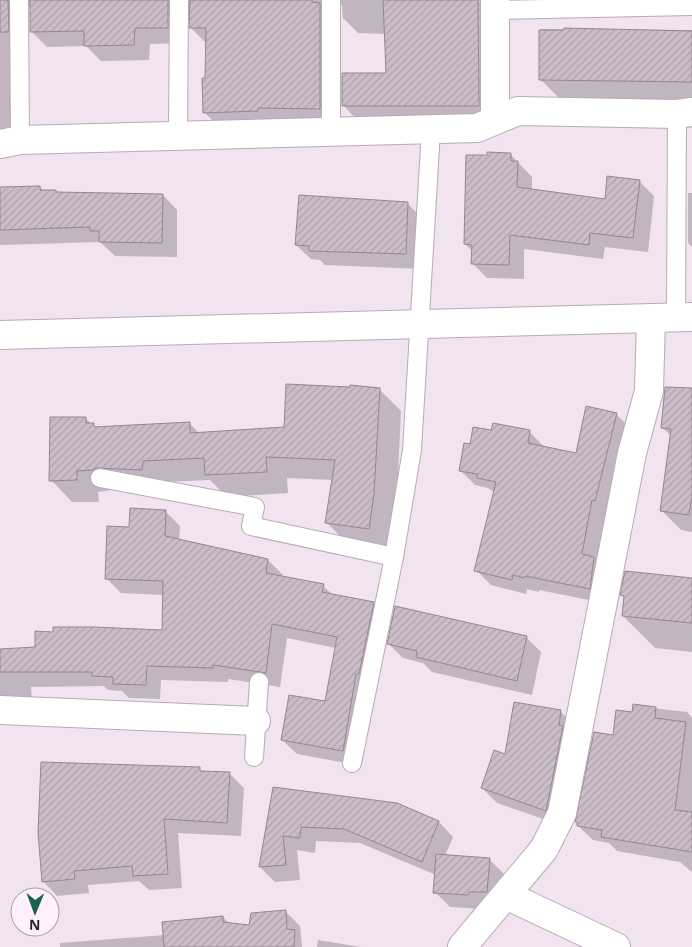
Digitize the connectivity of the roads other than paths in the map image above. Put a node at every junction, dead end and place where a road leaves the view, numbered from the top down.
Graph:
1 (20, 0) edge
2 (179, 0) edge
3 (331, 0) edge
4 (495, 5) edge
5 (692, 6) edge
6 (685, 113) edge
7 (495, 119) junction
8 (431, 130) junction
9 (331, 133) junction
10 (178, 134) junction
11 (10, 142) edge
12 (673, 317) edge
13 (420, 324) junction
14 (0, 335) edge
15 (100, 478) dead end
16 (394, 557) junction
17 (259, 682) dead end
18 (0, 710) edge
19 (256, 721) junction
20 (254, 757) dead end
21 (352, 763) dead end
22 (506, 895) junction
23 (462, 947) edge
24 (616, 947) edge

1 - 11 lane
2 - 10 lane
3 - 9 lane
4 - 5 lane
4 - 7 street
6 - 7 street
6 - 12 lane
7 - 8 street
8 - 9 street
8 - 13 lane
9 - 10 street
10 - 11 street
12 - 13 street
12 - 22 street
13 - 14 street
13 - 16 lane
15 - 16 lane
16 - 21 lane
17 - 19 lane
18 - 19 street
19 - 20 lane
22 - 23 street
22 - 24 street

